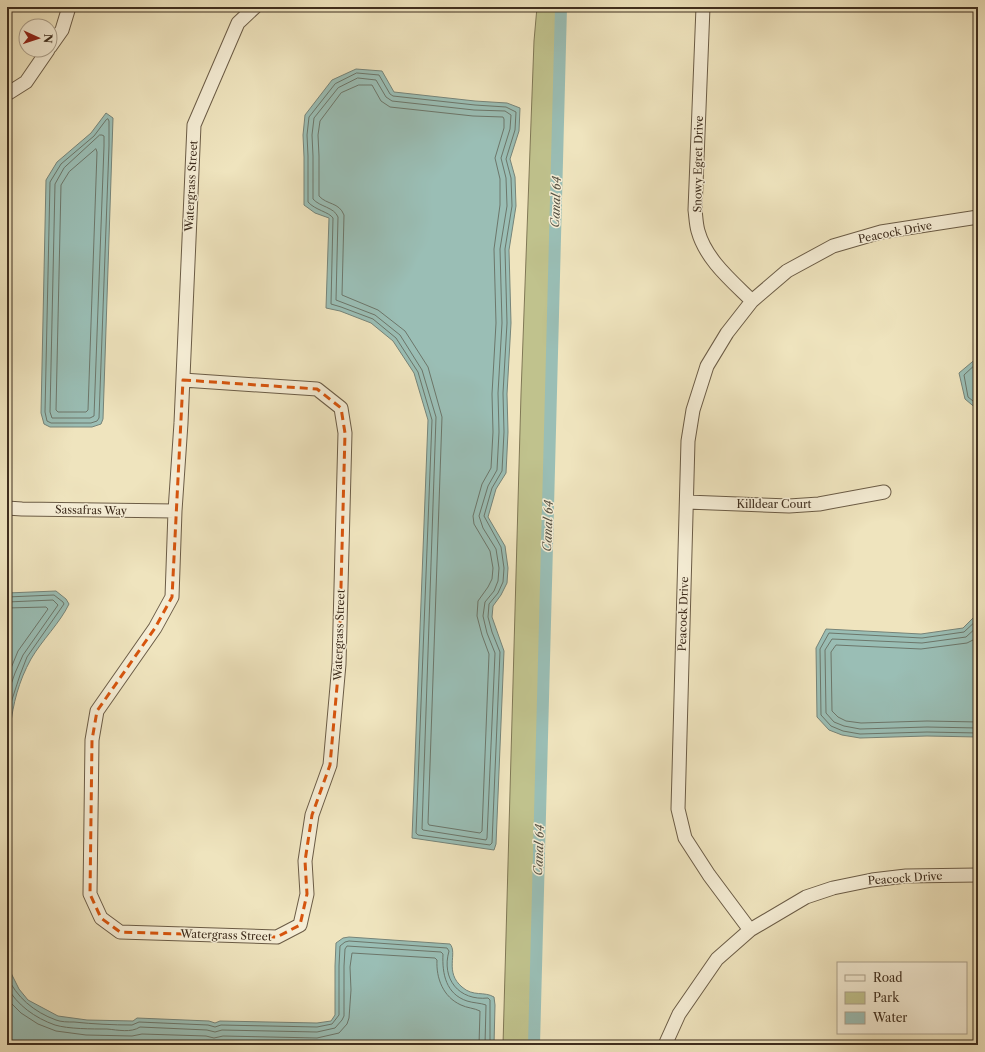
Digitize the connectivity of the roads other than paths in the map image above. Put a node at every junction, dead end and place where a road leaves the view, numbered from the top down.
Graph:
1 (69, 7) edge
2 (255, 7) edge
3 (703, 7) edge
4 (58, 36) edge
5 (42, 58) edge
6 (7, 94) edge
7 (978, 217) edge
8 (752, 301) junction
9 (183, 380) junction
10 (884, 492) dead end
11 (686, 502) junction
12 (7, 508) edge
13 (175, 511) junction
14 (978, 875) edge
15 (750, 930) junction
16 (665, 1045) edge

1 - 4 street
2 - 9 street, Watergrass Street
3 - 8 street, Snowy Egret Drive
5 - 6 street
7 - 8 street, Peacock Drive
8 - 11 street, Peacock Drive
9 - 13 street, Watergrass Street
9 - 13 street, Watergrass Street
10 - 11 street, Killdear Court
11 - 15 street, Peacock Drive
12 - 13 street, Sassafras Way
14 - 15 street, Peacock Drive
15 - 16 street

